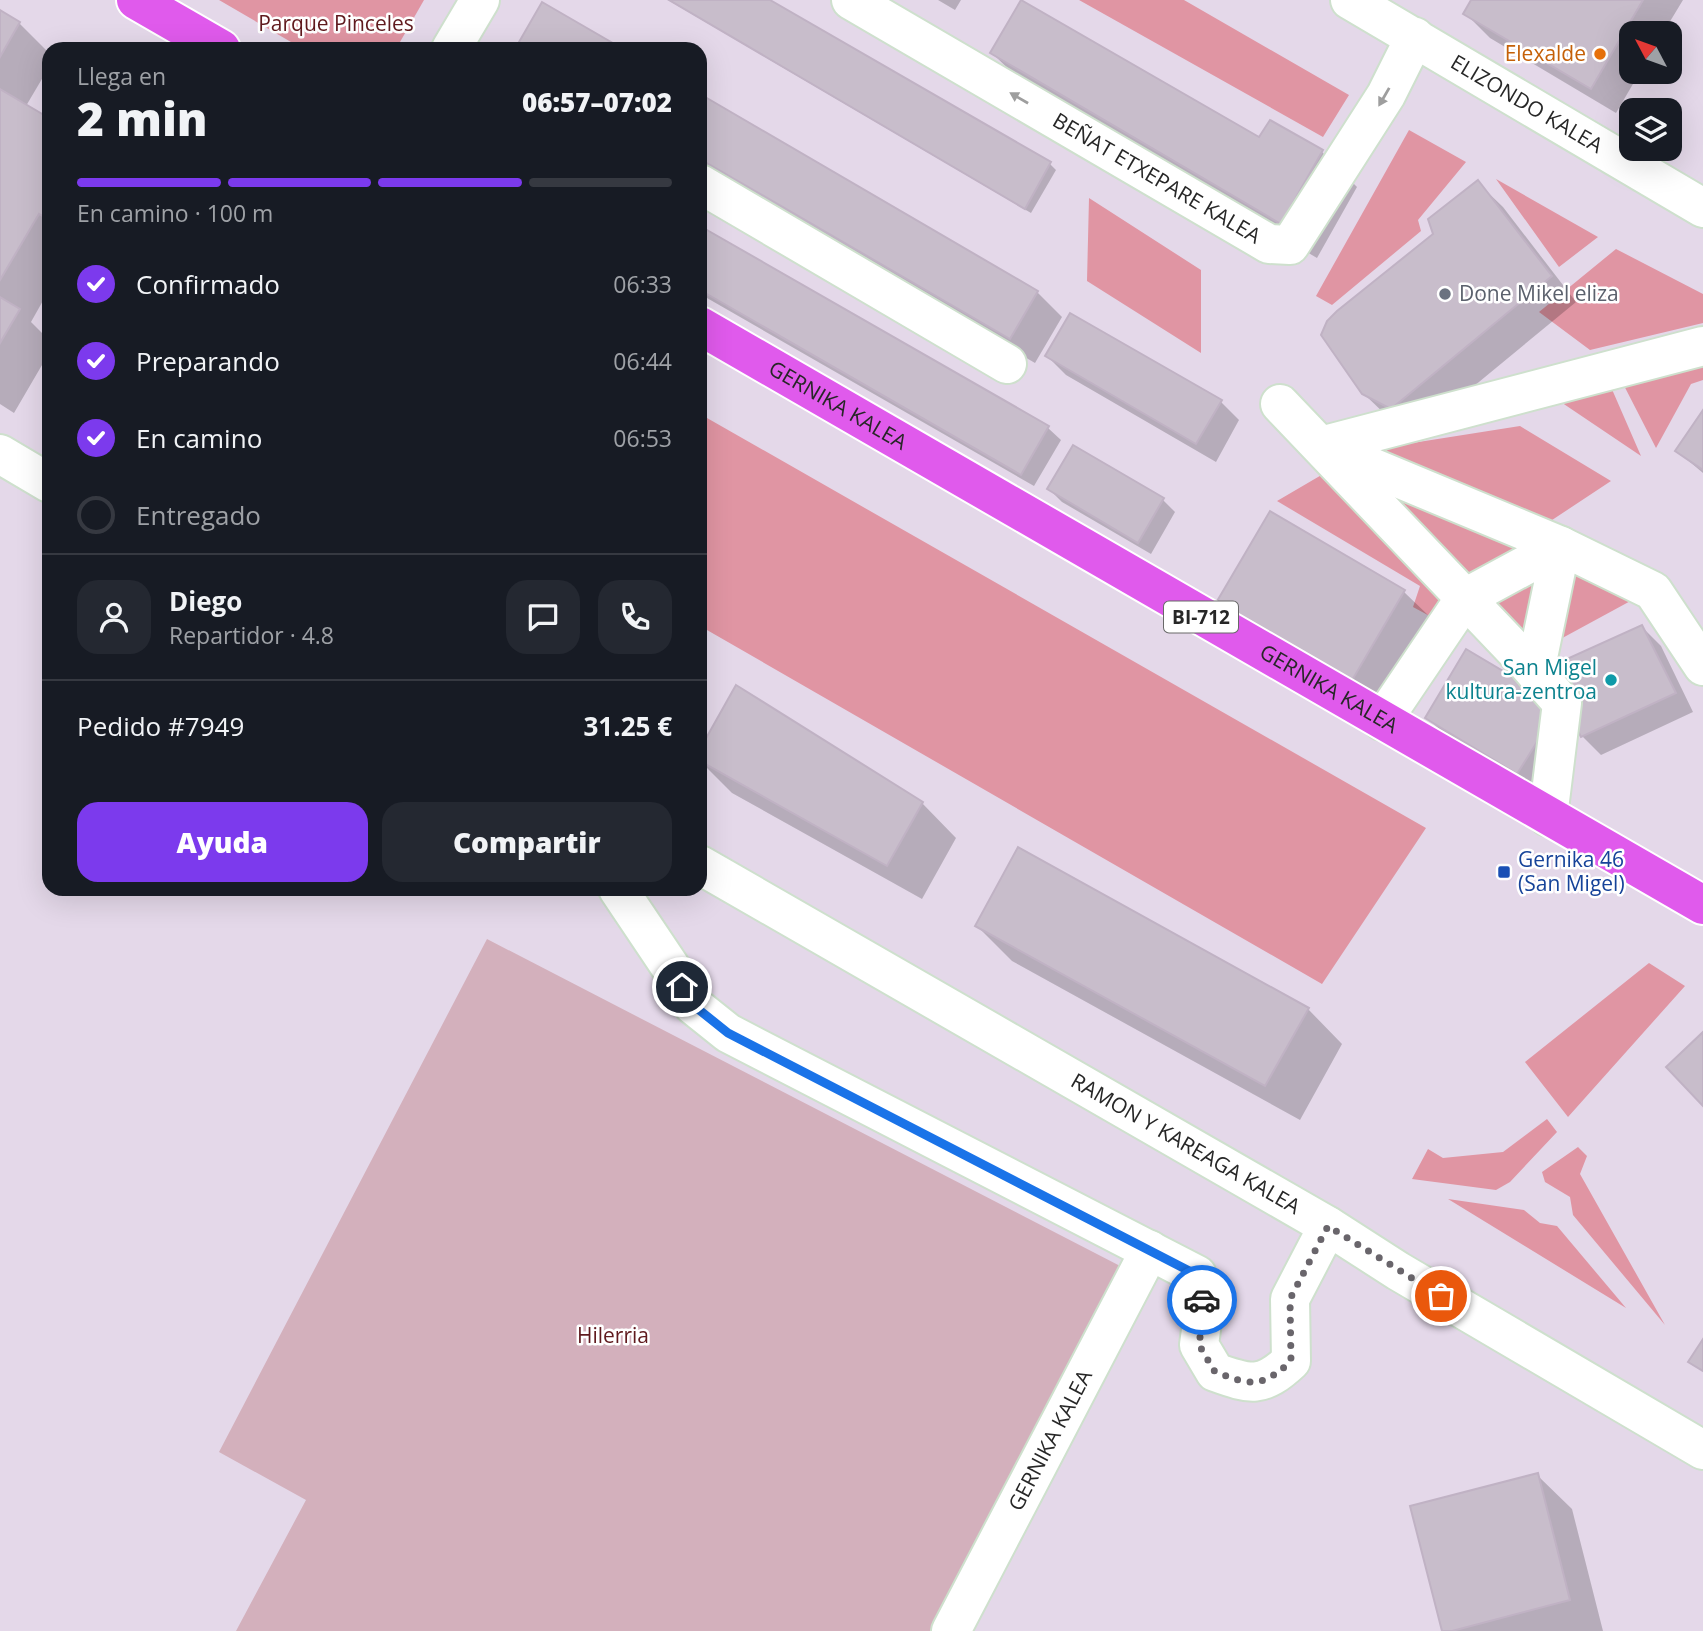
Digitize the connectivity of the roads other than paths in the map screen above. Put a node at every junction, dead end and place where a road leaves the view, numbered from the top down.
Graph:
1 (136, 0) edge
2 (480, 0) edge
3 (851, 0) edge
4 (1350, 0) edge
5 (1415, 37) junction
6 (209, 42) edge
7 (460, 42) edge
8 (707, 188) edge
9 (1703, 208) edge
10 (707, 330) edge
11 (1703, 346) edge
12 (1007, 364) dead end
13 (1280, 404) dead end
14 (1321, 446) junction
15 (0, 454) edge
16 (42, 479) edge
17 (1561, 546) junction
18 (1465, 598) junction
19 (1703, 666) edge
20 (1535, 672) junction
21 (1382, 721) junction
22 (1548, 817) junction
23 (707, 869) edge
24 (623, 896) edge
25 (1703, 905) edge
26 (1328, 1226) junction
27 (1150, 1250) junction
28 (1703, 1450) edge
29 (951, 1631) edge

1 - 6 main road
2 - 7 street
5 -> 3 street, BEÑAT ETXEPARE KALEA
4 - 5 street, ELIZONDO KALEA
5 - 9 street, ELIZONDO KALEA
8 - 12 street
10 - 21 main road, GERNIKA KALEA / BI-712
11 - 14 street
13 - 14 street
14 - 17 street
14 - 18 street
15 - 16 street
17 - 18 street
17 - 19 street
17 - 20 street
18 - 20 street
18 - 21 street
20 - 22 street
21 - 22 main road, GERNIKA KALEA / BI-712
22 - 25 main road, GERNIKA KALEA / BI-712
23 - 26 street, RAMON Y KAREAGA KALEA
24 - 27 street
26 - 27 street
26 - 28 street, RAMON Y KAREAGA KALEA
27 - 29 street, GERNIKA KALEA

